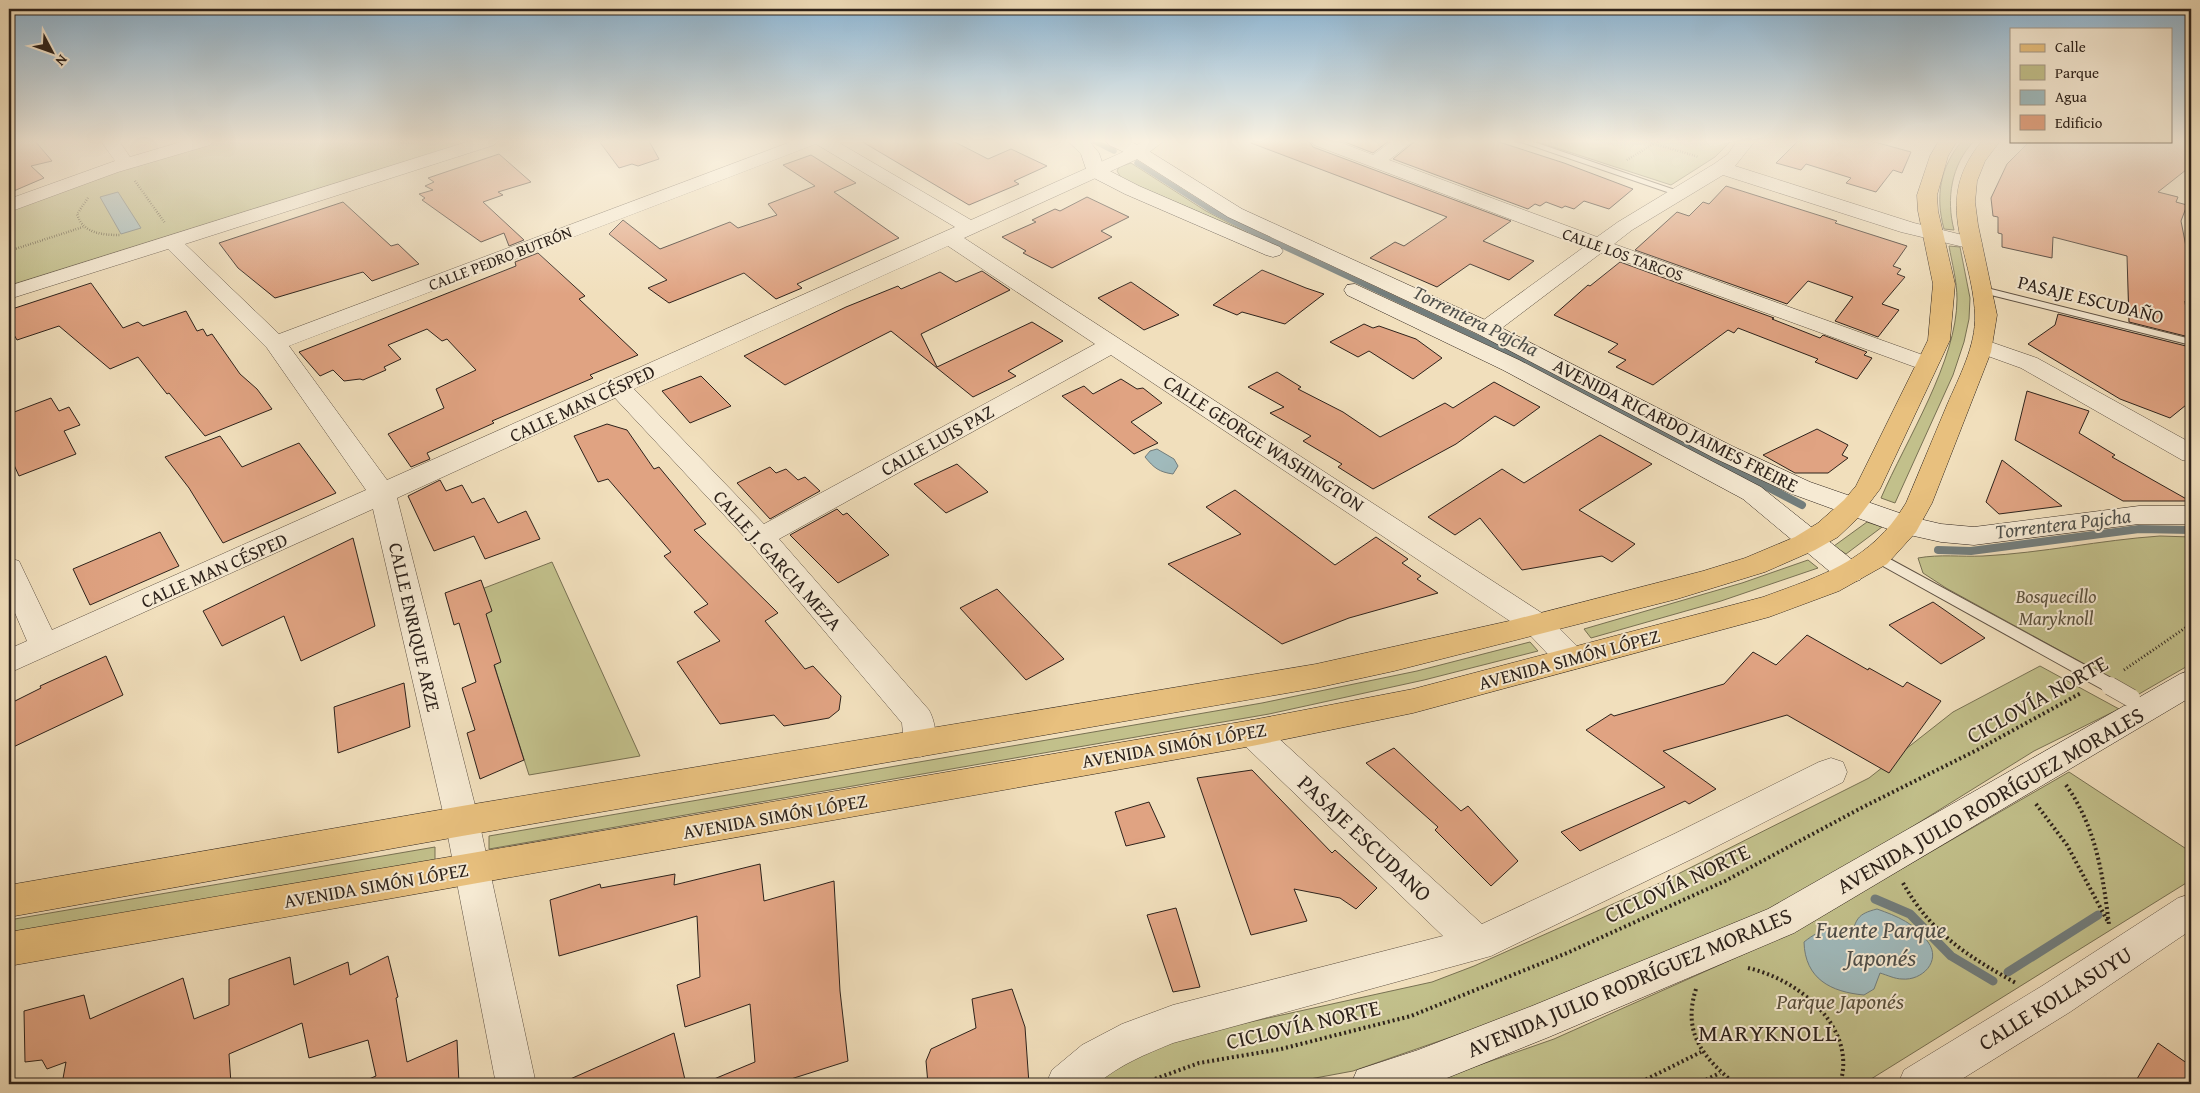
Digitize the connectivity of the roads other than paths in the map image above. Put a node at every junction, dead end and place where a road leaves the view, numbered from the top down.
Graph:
1 (55, 192) edge
2 (314, 192) edge
3 (674, 192) edge
4 (899, 192) edge
5 (1048, 192) edge
6 (1137, 192) edge
7 (1207, 192) edge
8 (1458, 192) edge
9 (1800, 192) edge
10 (1928, 192) edge
11 (1966, 192) edge
12 (1679, 193) edge
13 (9, 206) edge
14 (959, 232) junction
15 (170, 234) junction
16 (1934, 236) junction
17 (1972, 243) junction
18 (1598, 245) junction
19 (1983, 290) junction
20 (9, 293) edge
21 (1486, 329) junction
22 (2191, 342) edge
23 (275, 343) junction
24 (1113, 344) junction
25 (1982, 346) junction
26 (1926, 364) junction
27 (617, 386) junction
28 (2191, 454) edge
29 (383, 494) junction
30 (1854, 507) junction
31 (2191, 515) edge
32 (1906, 525) junction
33 (761, 536) junction
34 (1809, 541) junction
35 (1864, 565) junction
36 (9, 568) edge
37 (1538, 625) junction
38 (44, 646) junction
39 (1571, 659) junction
40 (9, 662) edge
41 (2191, 682) edge
42 (2140, 703) junction
43 (1252, 733) junction
44 (920, 744) junction
45 (1831, 772) dead end
46 (462, 821) junction
47 (471, 868) junction
48 (9, 901) edge
49 (2191, 910) edge
50 (1478, 944) junction
51 (9, 949) edge
52 (516, 1084) edge
53 (1066, 1084) edge
54 (1371, 1084) edge
55 (1918, 1084) edge

1 - 13 street
2 - 15 street
3 - 23 street, CALLE PEDRO BUTRÓN
4 - 14 street, CALLE GEORGE WASHINGTON
5 - 14 street, CALLE MAN CÉSPED
6 - 34 street, AVENIDA RICARDO JAIMES FREIRE
7 - 21 street, AVENIDA RICARDO JAIMES FREIRE
8 - 18 street, CALLE LOS TARCOS
9 - 16 street
10 - 16 main road
11 - 17 main road, AVENIDA SIMÓN LÓPEZ
12 - 18 street
14 - 24 street, CALLE GEORGE WASHINGTON
14 - 27 street, CALLE MAN CÉSPED
15 - 20 street
15 - 23 street, CALLE ENRIQUE ARZE
16 - 17 street
16 - 26 main road
17 - 19 main road, AVENIDA SIMÓN LÓPEZ
18 - 21 street
18 - 26 street, CALLE LOS TARCOS
19 - 22 lane, PASAJE ESCUDAÑO
19 - 25 main road, AVENIDA SIMÓN LÓPEZ
21 - 30 street, AVENIDA RICARDO JAIMES FREIRE
23 - 29 street, CALLE ENRIQUE ARZE
24 - 33 street, CALLE LUIS PAZ
24 - 37 street, CALLE GEORGE WASHINGTON
25 - 28 street
25 - 32 main road, AVENIDA SIMÓN LÓPEZ
26 - 30 main road
27 - 29 street, CALLE MAN CÉSPED
27 - 33 street, CALLE J. GARCIA MEZA
29 - 38 street, CALLE MAN CÉSPED
29 - 46 street, CALLE ENRIQUE ARZE
30 - 32 street, AVENIDA RICARDO JAIMES FREIRE
30 - 34 main road
31 - 32 street, AVENIDA RICARDO JAIMES FREIRE
32 - 35 main road, AVENIDA SIMÓN LÓPEZ
33 - 44 street, CALLE J. GARCIA MEZA
34 - 35 street, AVENIDA RICARDO JAIMES FREIRE
34 - 37 main road
35 - 39 main road, AVENIDA SIMÓN LÓPEZ
35 - 42 lane, bridge
36 - 38 street
37 - 39 street, CALLE GEORGE WASHINGTON
37 - 44 main road
38 - 40 street, CALLE MAN CÉSPED
39 - 43 main road, AVENIDA SIMÓN LÓPEZ
41 - 42 street, AVENIDA JULIO RODRÍGUEZ MORALES
42 - 54 street, AVENIDA JULIO RODRÍGUEZ MORALES
43 - 47 main road, AVENIDA SIMÓN LÓPEZ
43 - 50 street, PASAJE ESCUDANO
44 - 46 main road
45 - 50 street
46 - 47 street, CALLE ENRIQUE ARZE
46 - 48 main road
47 - 51 main road, AVENIDA SIMÓN LÓPEZ
47 - 52 street, CALLE ENRIQUE ARZE
49 - 55 street, CALLE KOLLASUYU
50 - 53 street

